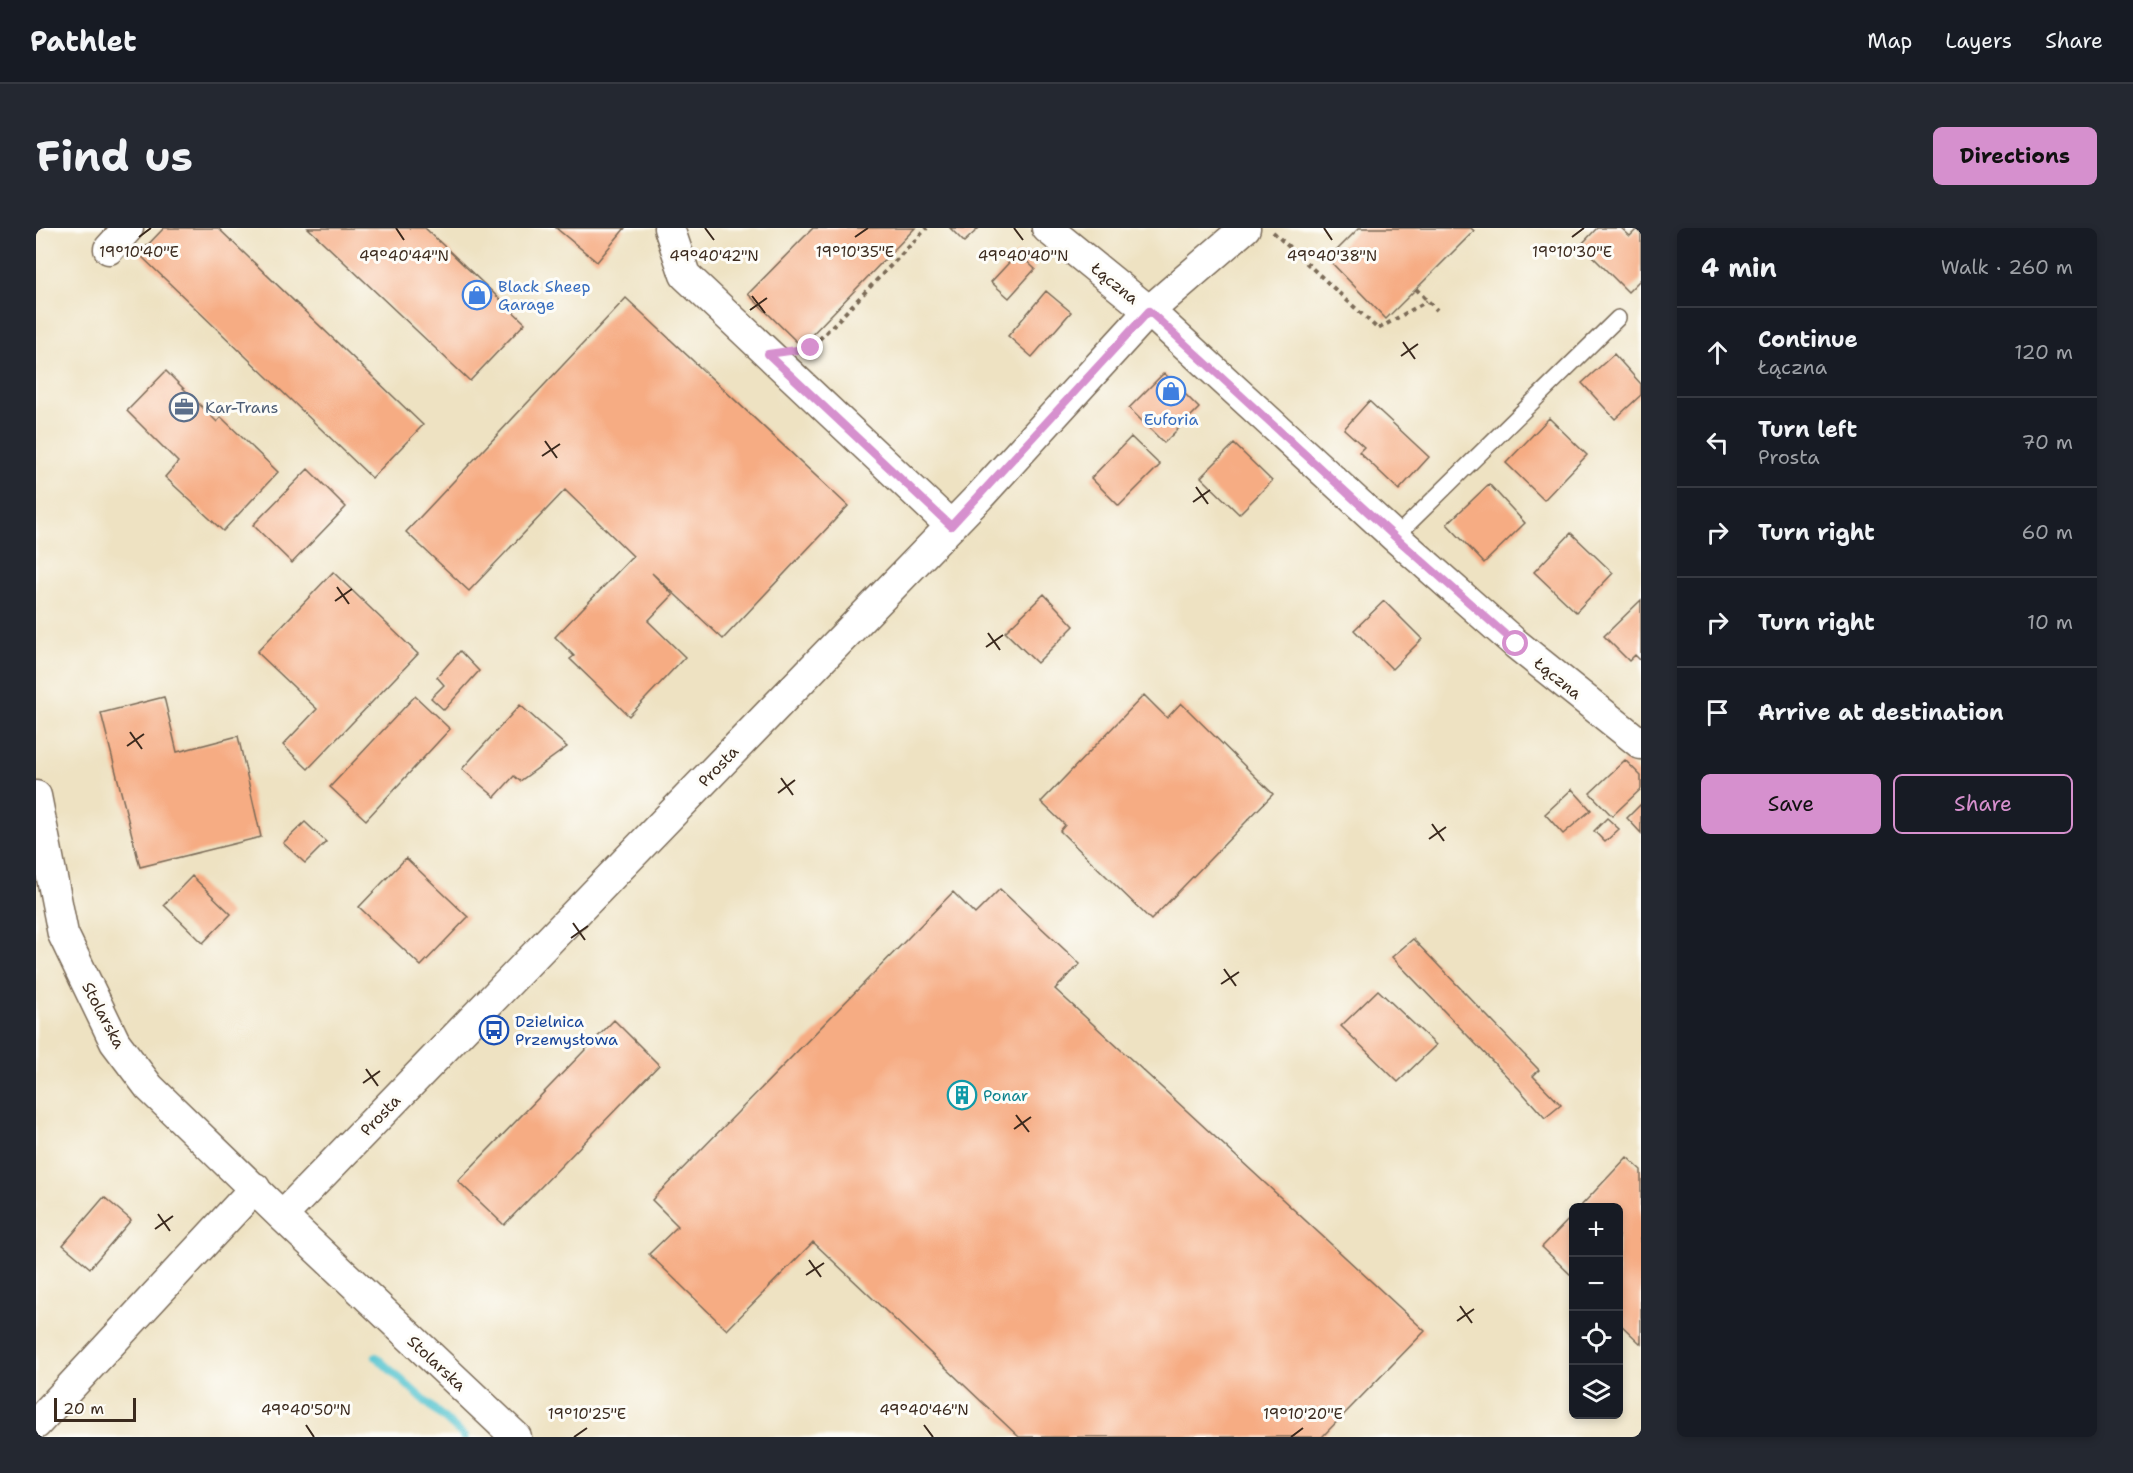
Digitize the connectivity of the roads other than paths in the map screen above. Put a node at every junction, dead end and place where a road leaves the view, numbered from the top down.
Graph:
1 (669, 228) edge
2 (1047, 228) edge
3 (1245, 228) edge
4 (1149, 311) junction
5 (1618, 318) dead end
6 (951, 526) junction
7 (1395, 537) junction
8 (1641, 744) edge
9 (36, 796) edge
10 (255, 1188) junction
11 (282, 1216) junction
12 (36, 1424) edge
13 (516, 1437) edge

1 - 6 street
2 - 4 street, Łączna
3 - 4 street, Prosta
4 - 6 street, Prosta
4 - 7 street, Łączna
5 - 7 lane
6 - 11 street, Prosta
7 - 8 street, Łączna
9 - 10 street, Stolarska
10 - 11 street, Stolarska
10 - 12 street
11 - 13 street, Stolarska

